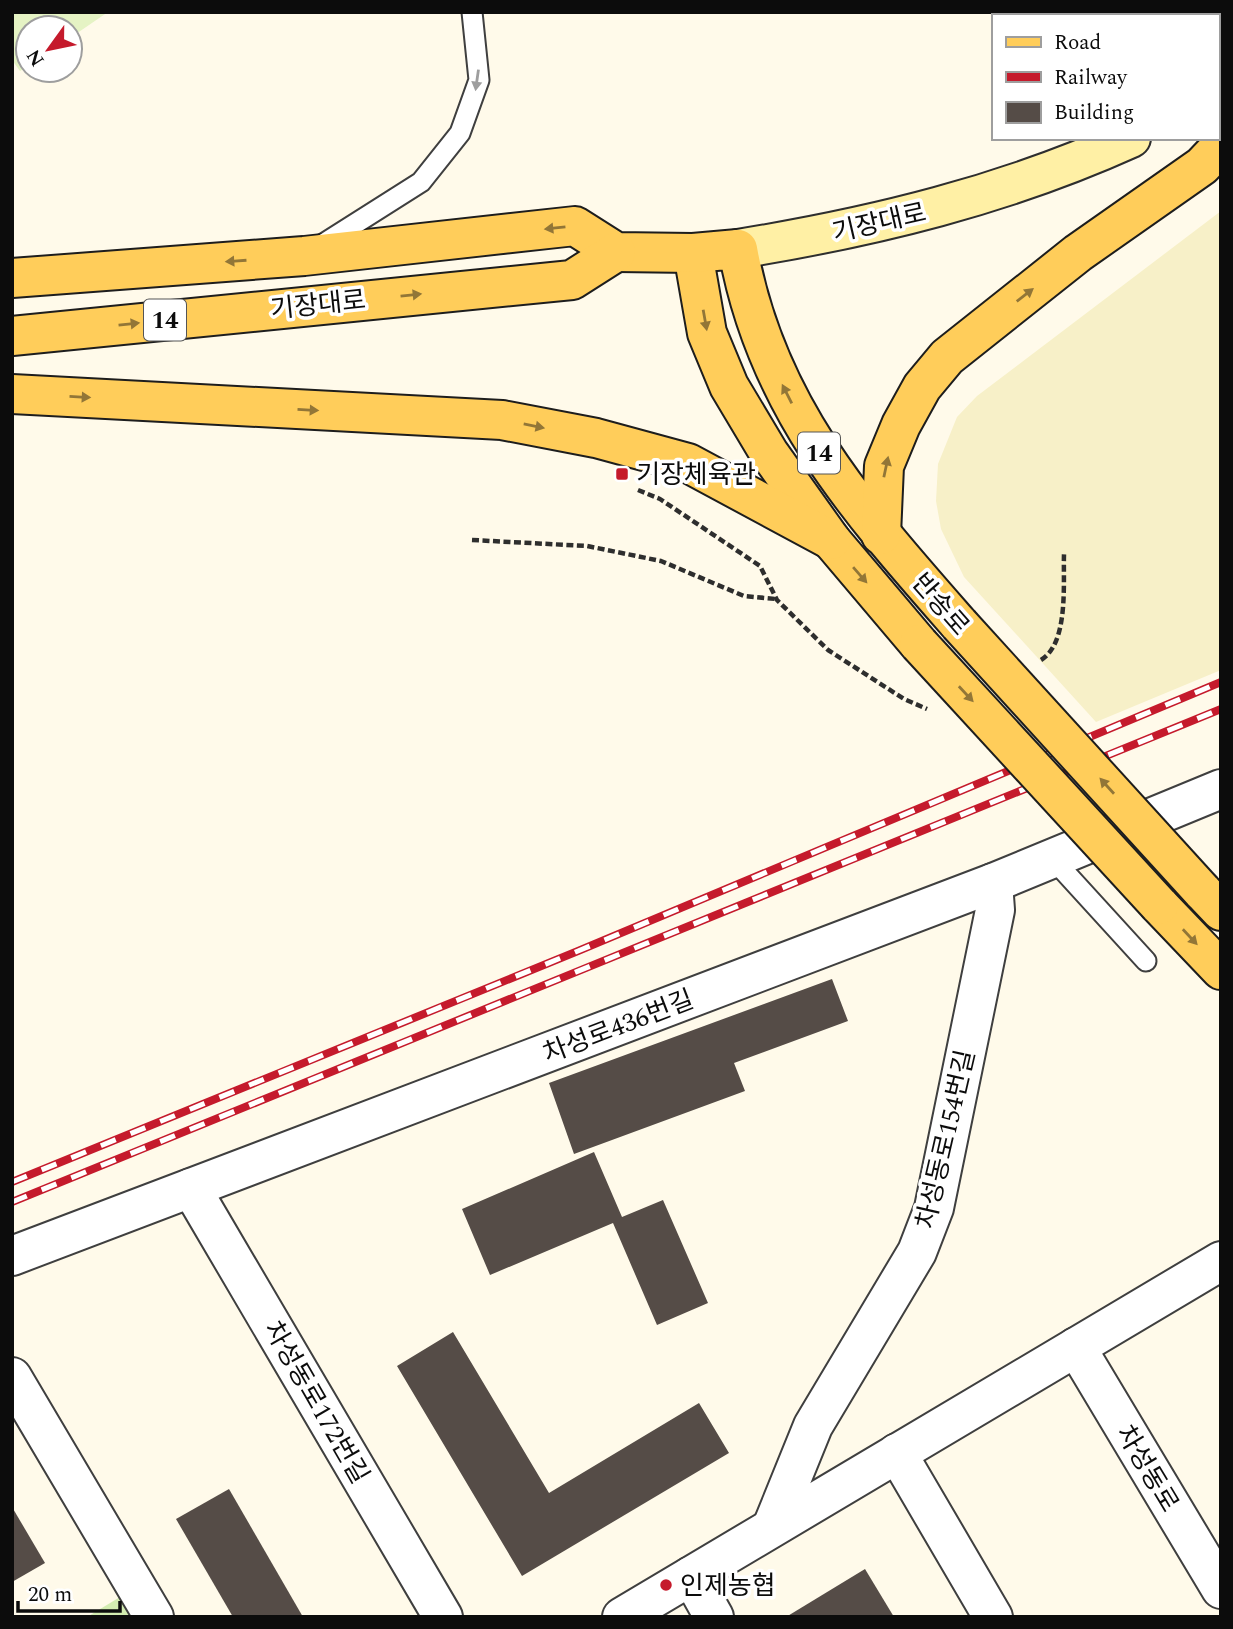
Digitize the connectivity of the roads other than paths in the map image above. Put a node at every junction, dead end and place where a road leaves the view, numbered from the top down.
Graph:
1 (472, 12) edge
2 (1127, 140) edge
3 (1221, 146) edge
4 (738, 249) junction
5 (616, 252) junction
6 (693, 253) junction
7 (304, 256) junction
8 (12, 278) edge
9 (12, 336) edge
10 (12, 394) edge
11 (881, 535) junction
12 (831, 540) junction
13 (1221, 789) edge
14 (1052, 858) junction
15 (993, 883) junction
16 (1211, 901) edge
17 (1146, 961) dead end
18 (1221, 970) edge
19 (191, 1188) junction
20 (12, 1256) edge
21 (1221, 1261) edge
22 (1076, 1347) junction
23 (12, 1377) edge
24 (897, 1453) junction
25 (772, 1527) junction
26 (691, 1576) junction
27 (1221, 1589) edge
28 (155, 1617) edge
29 (443, 1617) edge
30 (622, 1617) edge
31 (714, 1617) edge
32 (993, 1617) edge

1 -> 7 lane
2 - 4 main road, 기장대로
11 -> 3 main road
4 - 6 main road, 기장대로
11 -> 4 main road, 반송로 / 14
5 - 6 main road, 기장대로
5 -> 7 main road, 기장대로 / 14
9 -> 5 main road, 기장대로 / 14
6 -> 12 main road, 반송로 / 14
7 -> 8 main road, 기장대로 / 14
10 -> 12 main road
16 -> 11 main road, 반송로 / 14, bridge
12 -> 18 main road, 반송로 / 14, bridge
13 - 14 street, 차성로436번길
14 - 15 street, 차성로436번길
14 - 17 lane
15 - 19 street, 차성로436번길
15 - 25 street, 차성동로154번길
19 - 20 street, 차성로436번길
19 - 29 street, 차성동로172번길
21 - 22 street
22 - 24 street
22 - 27 street, 차성동로
23 - 28 street
24 - 25 street
24 - 32 street
25 - 26 street
26 - 30 street
26 - 31 street

